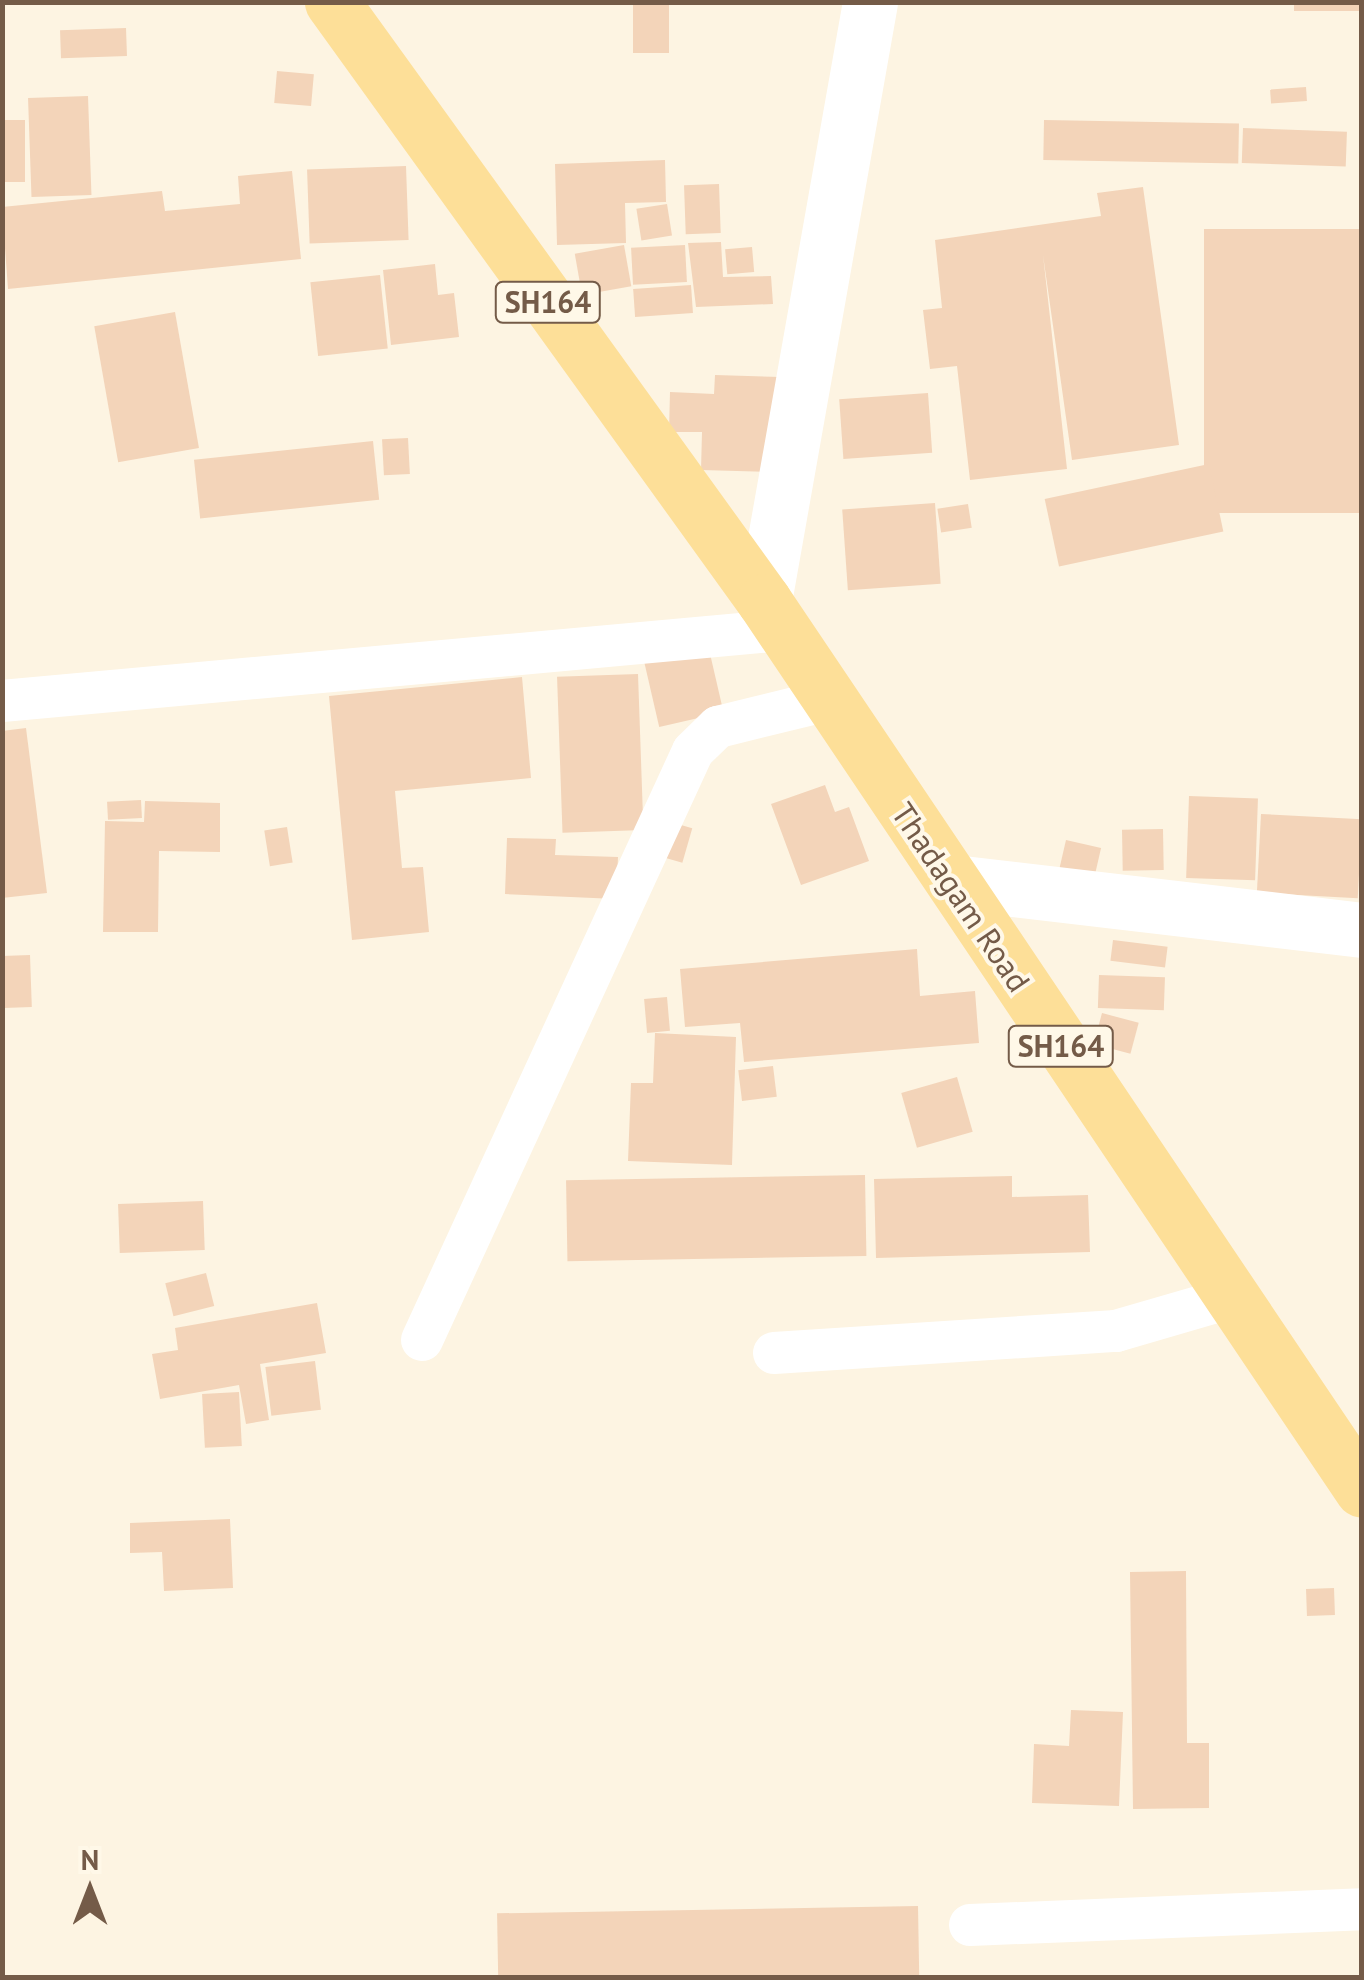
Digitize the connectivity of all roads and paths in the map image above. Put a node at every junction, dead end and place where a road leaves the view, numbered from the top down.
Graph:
1 (332, 2) edge
2 (870, 2) edge
3 (774, 616) junction
4 (2, 700) edge
5 (824, 701) junction
6 (954, 882) junction
7 (1362, 930) edge
8 (1226, 1298) junction
9 (422, 1340) dead end
10 (774, 1353) dead end
11 (1362, 1490) edge
12 (1362, 1910) edge
13 (970, 1926) dead end

1 - 3 main road, SH164
2 - 3 main road
3 - 4 street
3 - 5 main road, Thadagam Road / SH164
5 - 6 main road, Thadagam Road / SH164
5 - 9 street
6 - 7 main road
6 - 8 main road, Thadagam Road / SH164
8 - 10 street
8 - 11 main road, Thadagam Road / SH164
12 - 13 street

